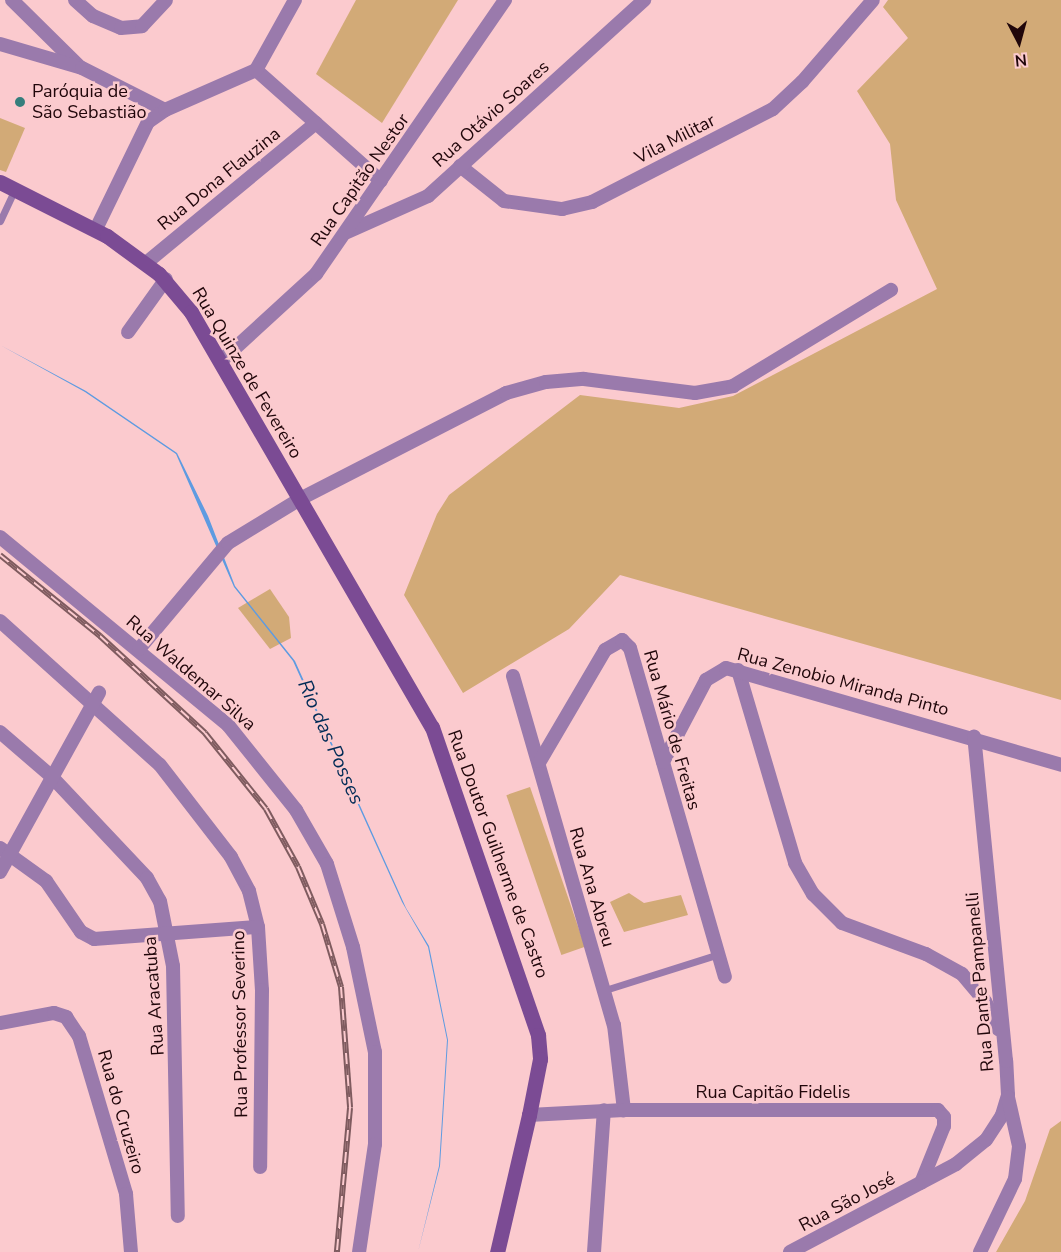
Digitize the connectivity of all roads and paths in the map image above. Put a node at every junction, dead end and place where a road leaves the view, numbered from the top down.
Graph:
1 (12, 0) edge
2 (75, 0) edge
3 (165, 0) edge
4 (295, 0) edge
5 (505, 0) edge
6 (644, 0) edge
7 (873, 0) edge
8 (0, 44) edge
9 (82, 68) junction
10 (256, 70) junction
11 (165, 110) junction
12 (316, 123) junction
13 (460, 166) junction
14 (381, 181) junction
15 (0, 182) edge
16 (15, 189) junction
17 (0, 221) edge
18 (96, 229) junction
19 (347, 232) junction
20 (146, 263) junction
21 (166, 279) junction
22 (891, 290) dead end
23 (128, 332) dead end
24 (221, 361) junction
25 (300, 499) junction
26 (0, 537) edge
27 (0, 621) edge
28 (139, 649) junction
29 (738, 670) junction
30 (513, 676) dead end
31 (97, 698) junction
32 (0, 732) edge
33 (974, 737) junction
34 (540, 762) junction
35 (663, 762) junction
36 (1061, 765) edge
37 (51, 776) junction
38 (5, 852) edge
39 (0, 872) edge
40 (258, 927) junction
41 (168, 931) junction
42 (718, 954) junction
43 (725, 977) dead end
44 (604, 990) junction
45 (0, 1023) edge
46 (1003, 1038) junction
47 (1008, 1095) junction
48 (604, 1110) junction
49 (624, 1110) junction
50 (529, 1115) junction
51 (260, 1167) dead end
52 (921, 1183) junction
53 (178, 1216) dead end
54 (130, 1252) edge
55 (359, 1252) edge
56 (497, 1252) edge
57 (594, 1252) edge
58 (790, 1252) edge
59 (980, 1252) edge

1 - 9 street
2 - 3 street
4 - 10 street
5 - 14 street, Rua Capitão Nestor
6 - 13 street, Rua Otávio Soares
7 - 13 street, Vila Militar
8 - 9 street
9 - 11 street
10 - 11 street
10 - 12 street
11 - 18 street
12 - 14 street
12 - 20 street, Rua Dona Flauzina
13 - 19 street, Rua Otávio Soares
14 - 19 street, Rua Capitão Nestor
15 - 16 main road, Rua Quinze de Fevereiro
16 - 17 lane
16 - 18 main road, Rua Quinze de Fevereiro
18 - 20 main road, Rua Quinze de Fevereiro
19 - 24 street, Rua Capitão Nestor
20 - 21 main road, Rua Quinze de Fevereiro
21 - 23 street
21 - 24 main road, Rua Quinze de Fevereiro
22 - 25 street
24 - 25 main road, Rua Quinze de Fevereiro
25 - 28 street
25 - 50 main road, Rua Doutor Guilherme de Castro
26 - 28 street, Rua Waldemar Silva
27 - 31 street, Rua Professor Severino
28 - 55 street, Rua Waldemar Silva
29 - 33 street, Rua Zenobio Miranda Pinto
29 - 35 street, Rua Zenobio Miranda Pinto
29 - 46 street
30 - 34 street, Rua Ana Abreu
31 - 37 street
31 - 40 street, Rua Professor Severino
32 - 37 street, Rua Aracatuba
33 - 36 street, Rua Zenobio Miranda Pinto
33 - 46 street, Rua Dante Pampanelli
34 - 35 street, Rua Mário de Freitas
34 - 44 street, Rua Ana Abreu
35 - 42 street, Rua Mário de Freitas
37 - 38 street
37 - 41 street, Rua Aracatuba
38 - 39 street
38 - 41 street
40 - 41 street
40 - 51 street, Rua Professor Severino
41 - 53 street, Rua Aracatuba
42 - 43 street, Rua Mário de Freitas
42 - 44 lane
44 - 49 street, Rua Ana Abreu
45 - 54 street, Rua do Cruzeiro
46 - 47 street, Rua Dante Pampanelli
47 - 52 street, Rua Dante Pampanelli
47 - 59 street
48 - 49 street, Rua Capitão Fidelis
48 - 50 street, Rua Capitão Fidelis
48 - 57 street
49 - 52 street, Rua Capitão Fidelis
50 - 56 main road, Rua Doutor Guilherme de Castro
52 - 58 street, Rua São José

